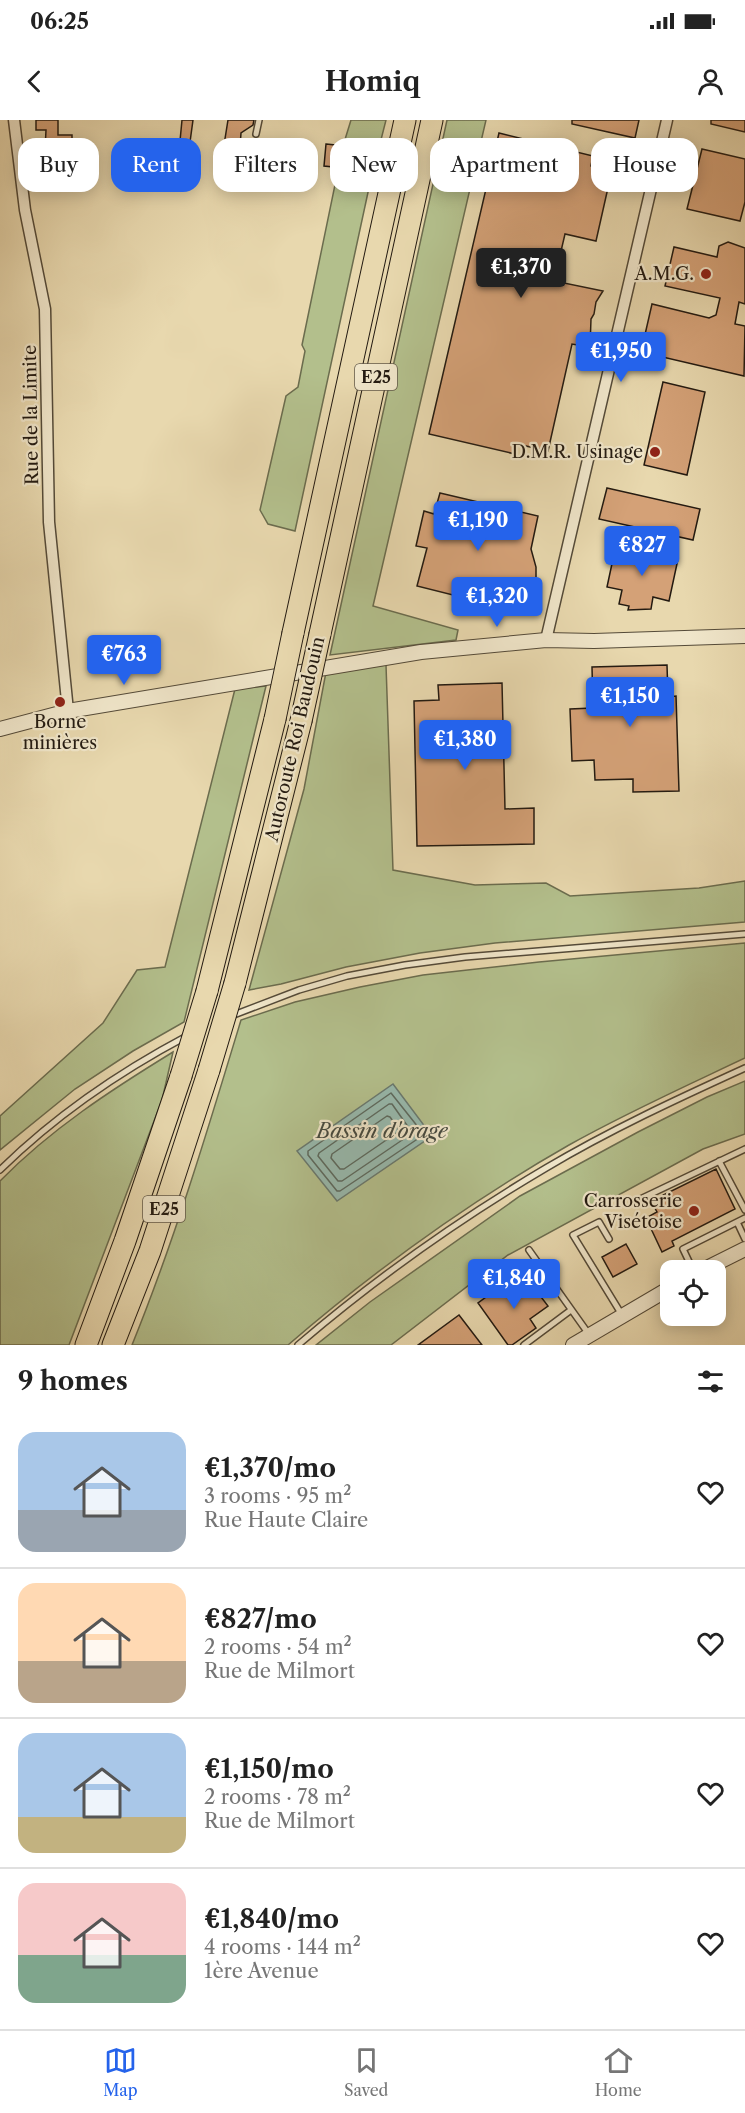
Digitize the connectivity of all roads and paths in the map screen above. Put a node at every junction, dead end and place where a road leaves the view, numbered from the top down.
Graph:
1 (14, 120) edge
2 (259, 120) edge
3 (405, 120) edge
4 (432, 120) edge
5 (667, 120) edge
6 (256, 134) dead end
7 (745, 636) edge
8 (546, 640) junction
9 (68, 711) junction
10 (0, 729) edge
11 (745, 934) edge
12 (220, 1020) dead end
13 (200, 1029) dead end
14 (745, 1068) edge
15 (745, 1149) edge
16 (719, 1161) junction
17 (0, 1170) edge
18 (634, 1202) dead end
19 (745, 1210) edge
20 (745, 1218) edge
21 (737, 1222) junction
22 (609, 1239) dead end
23 (745, 1239) edge
24 (745, 1249) edge
25 (529, 1250) dead end
26 (688, 1260) edge
27 (723, 1260) edge
28 (660, 1294) edge
29 (571, 1310) junction
30 (622, 1315) junction
31 (589, 1335) junction
32 (86, 1345) edge
33 (113, 1345) edge
34 (298, 1345) edge
35 (524, 1345) edge
36 (573, 1345) edge

1 - 9 street, Rue de la Limite
2 - 6 lane
3 - 32 highway, Autoroute Roi Baudouin / E25, bridge
4 - 33 highway, Autoroute Roi Baudouin / E25, bridge
5 - 8 street
7 - 8 street
8 - 9 street
9 - 10 street
11 - 12 lane
13 - 17 lane
14 - 34 lane
15 - 16 lane
16 - 18 lane
16 - 19 lane
20 - 21 lane
21 - 23 lane
21 - 26 lane
22 - 30 lane
24 - 27 street
25 - 29 lane
28 - 30 street
29 - 31 lane
29 - 35 lane
30 - 31 street
31 - 36 street

